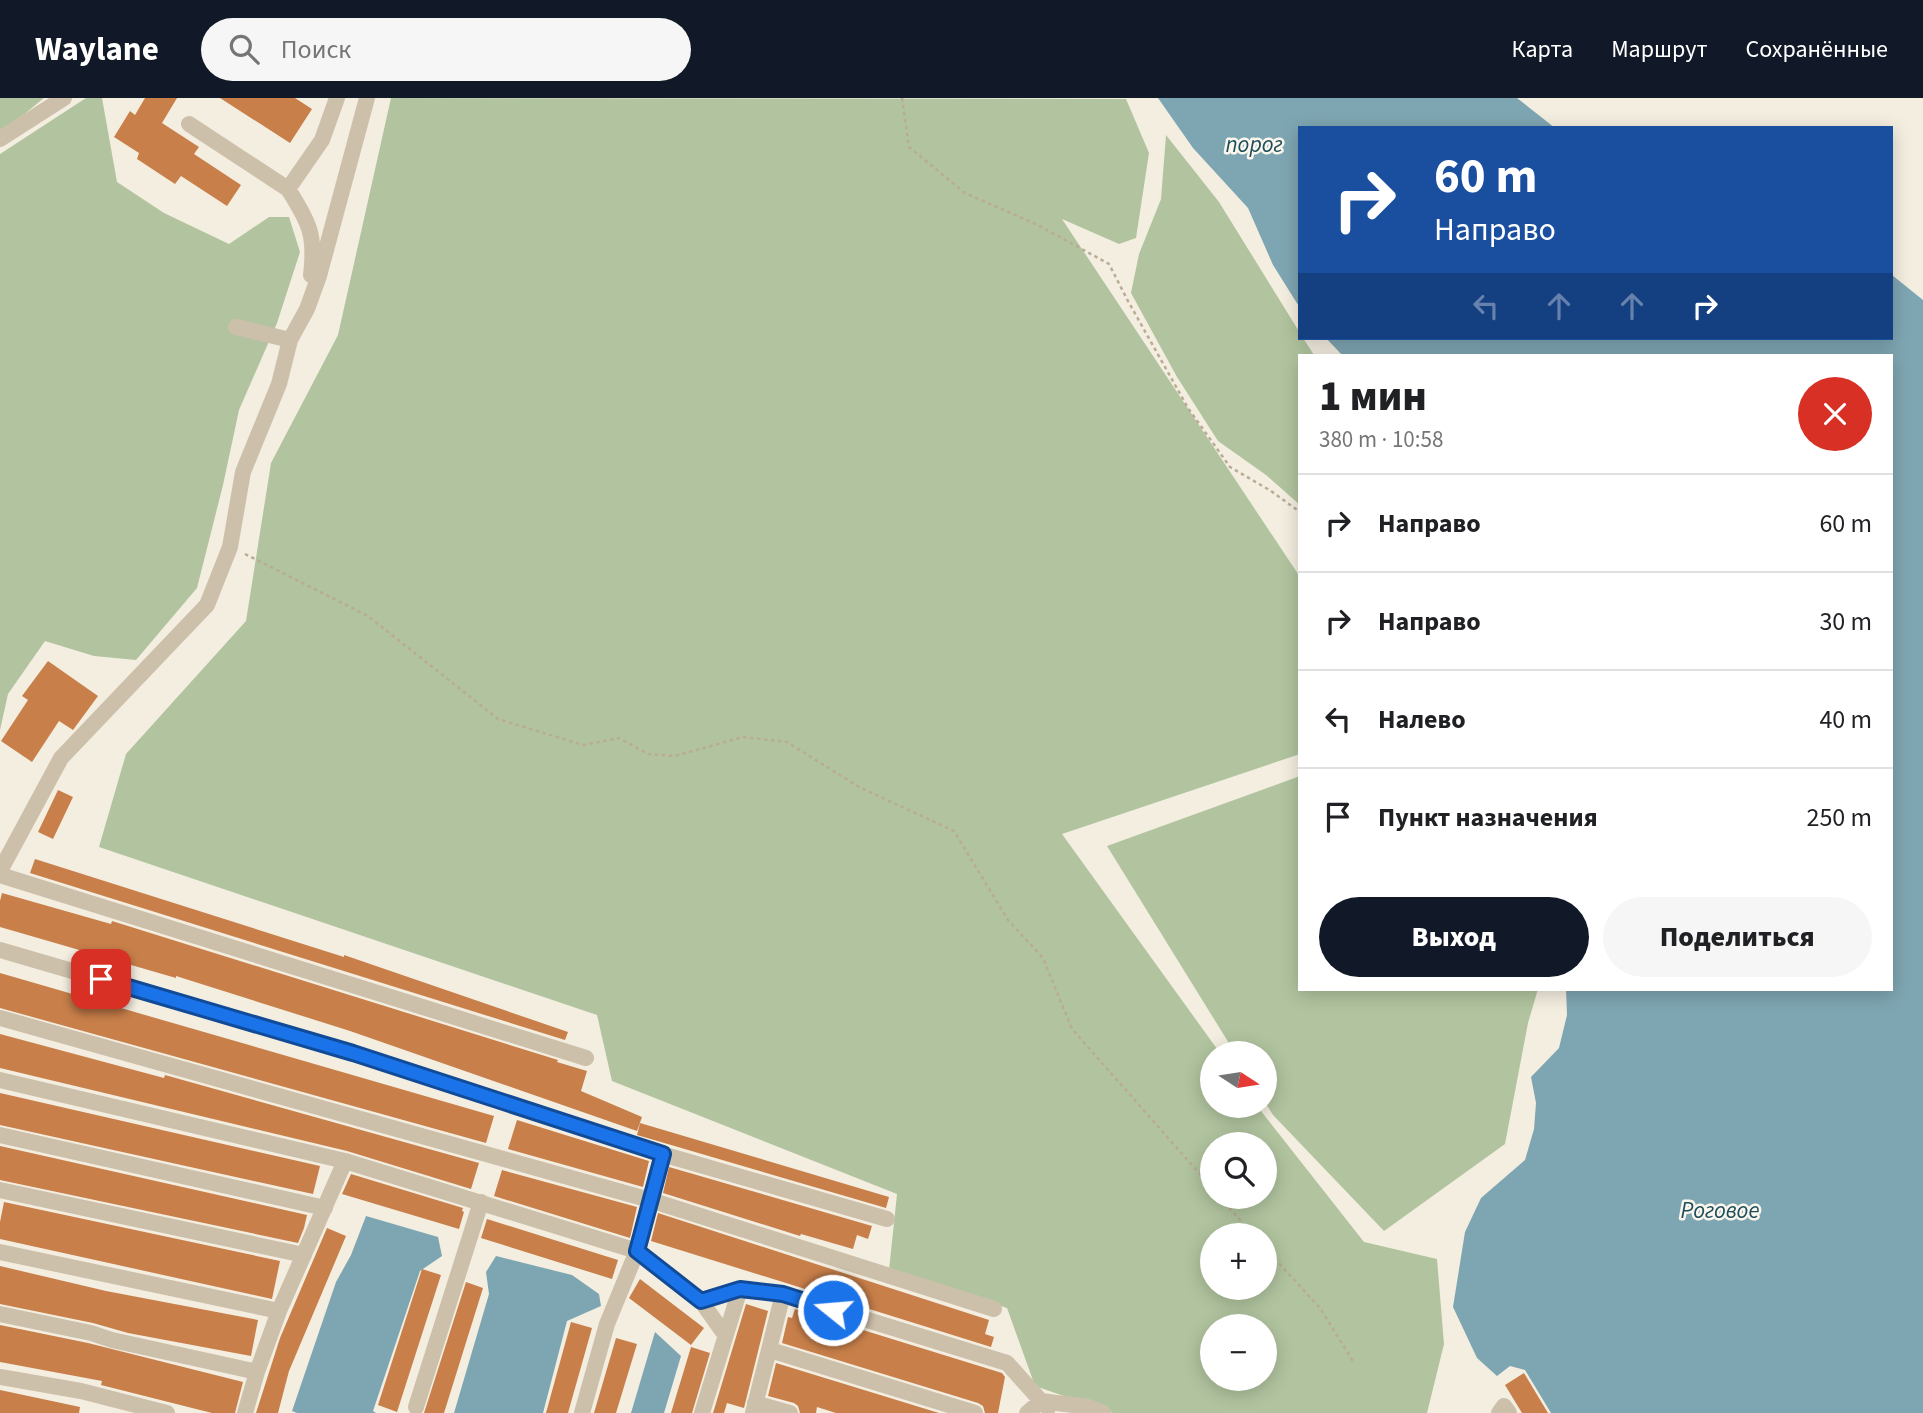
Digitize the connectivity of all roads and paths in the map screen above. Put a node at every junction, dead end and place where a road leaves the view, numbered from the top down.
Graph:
1 (64, 98) edge
2 (337, 98) edge
3 (367, 98) edge
4 (902, 98) edge
5 (188, 124) dead end
6 (0, 139) edge
7 (288, 190) junction
8 (307, 309) junction
9 (236, 327) dead end
10 (290, 340) junction
11 (1298, 511) edge
12 (230, 547) junction
13 (0, 873) edge
14 (0, 950) edge
15 (0, 1018) edge
16 (586, 1058) dead end
17 (0, 1080) edge
18 (0, 1135) edge
19 (663, 1154) junction
20 (345, 1161) junction
21 (1200, 1174) edge
22 (0, 1190) edge
23 (650, 1200) junction
24 (481, 1202) junction
25 (325, 1208) junction
26 (1230, 1209) edge
27 (887, 1220) dead end
28 (1243, 1223) edge
29 (637, 1251) junction
30 (0, 1252) edge
31 (304, 1255) junction
32 (1277, 1261) edge
33 (740, 1289) junction
34 (783, 1294) junction
35 (701, 1301) junction
36 (994, 1310) dead end
37 (279, 1311) junction
38 (0, 1314) edge
39 (725, 1335) junction
40 (770, 1350) junction
41 (1354, 1363) dead end
42 (257, 1371) junction
43 (0, 1377) edge
44 (1047, 1407) edge
45 (416, 1408) dead end
46 (754, 1408) edge
47 (167, 1413) edge
48 (245, 1413) edge
49 (582, 1413) edge
50 (702, 1413) edge
51 (790, 1413) edge
52 (975, 1413) edge
53 (1027, 1413) edge
54 (1103, 1413) edge
55 (1499, 1413) edge
56 (1509, 1413) edge

1 - 6 lane
2 - 7 lane
3 - 8 lane
4 - 11 path
5 - 7 lane
7 - 8 lane
8 - 10 lane
9 - 10 lane
10 - 12 lane
12 - 13 lane
12 - 21 path
13 - 16 lane
14 - 19 lane
15 - 23 lane
17 - 20 lane
18 - 25 lane
19 - 23 lane
19 - 27 lane
20 - 24 lane
20 - 25 lane
22 - 31 lane
23 - 29 lane
23 - 36 lane
24 - 29 lane
24 - 45 lane
25 - 31 lane
26 - 28 path
29 - 35 lane
29 - 49 lane
30 - 37 lane
31 - 37 lane
32 - 41 path
33 - 34 lane
33 - 35 lane
33 - 39 lane
34 - 40 lane
34 - 44 lane
35 - 39 lane
37 - 42 lane
38 - 42 lane
39 - 50 lane
40 - 46 lane
40 - 52 lane
42 - 48 lane
43 - 47 lane
44 - 53 lane
44 - 54 lane
46 - 51 lane
55 - 56 lane

